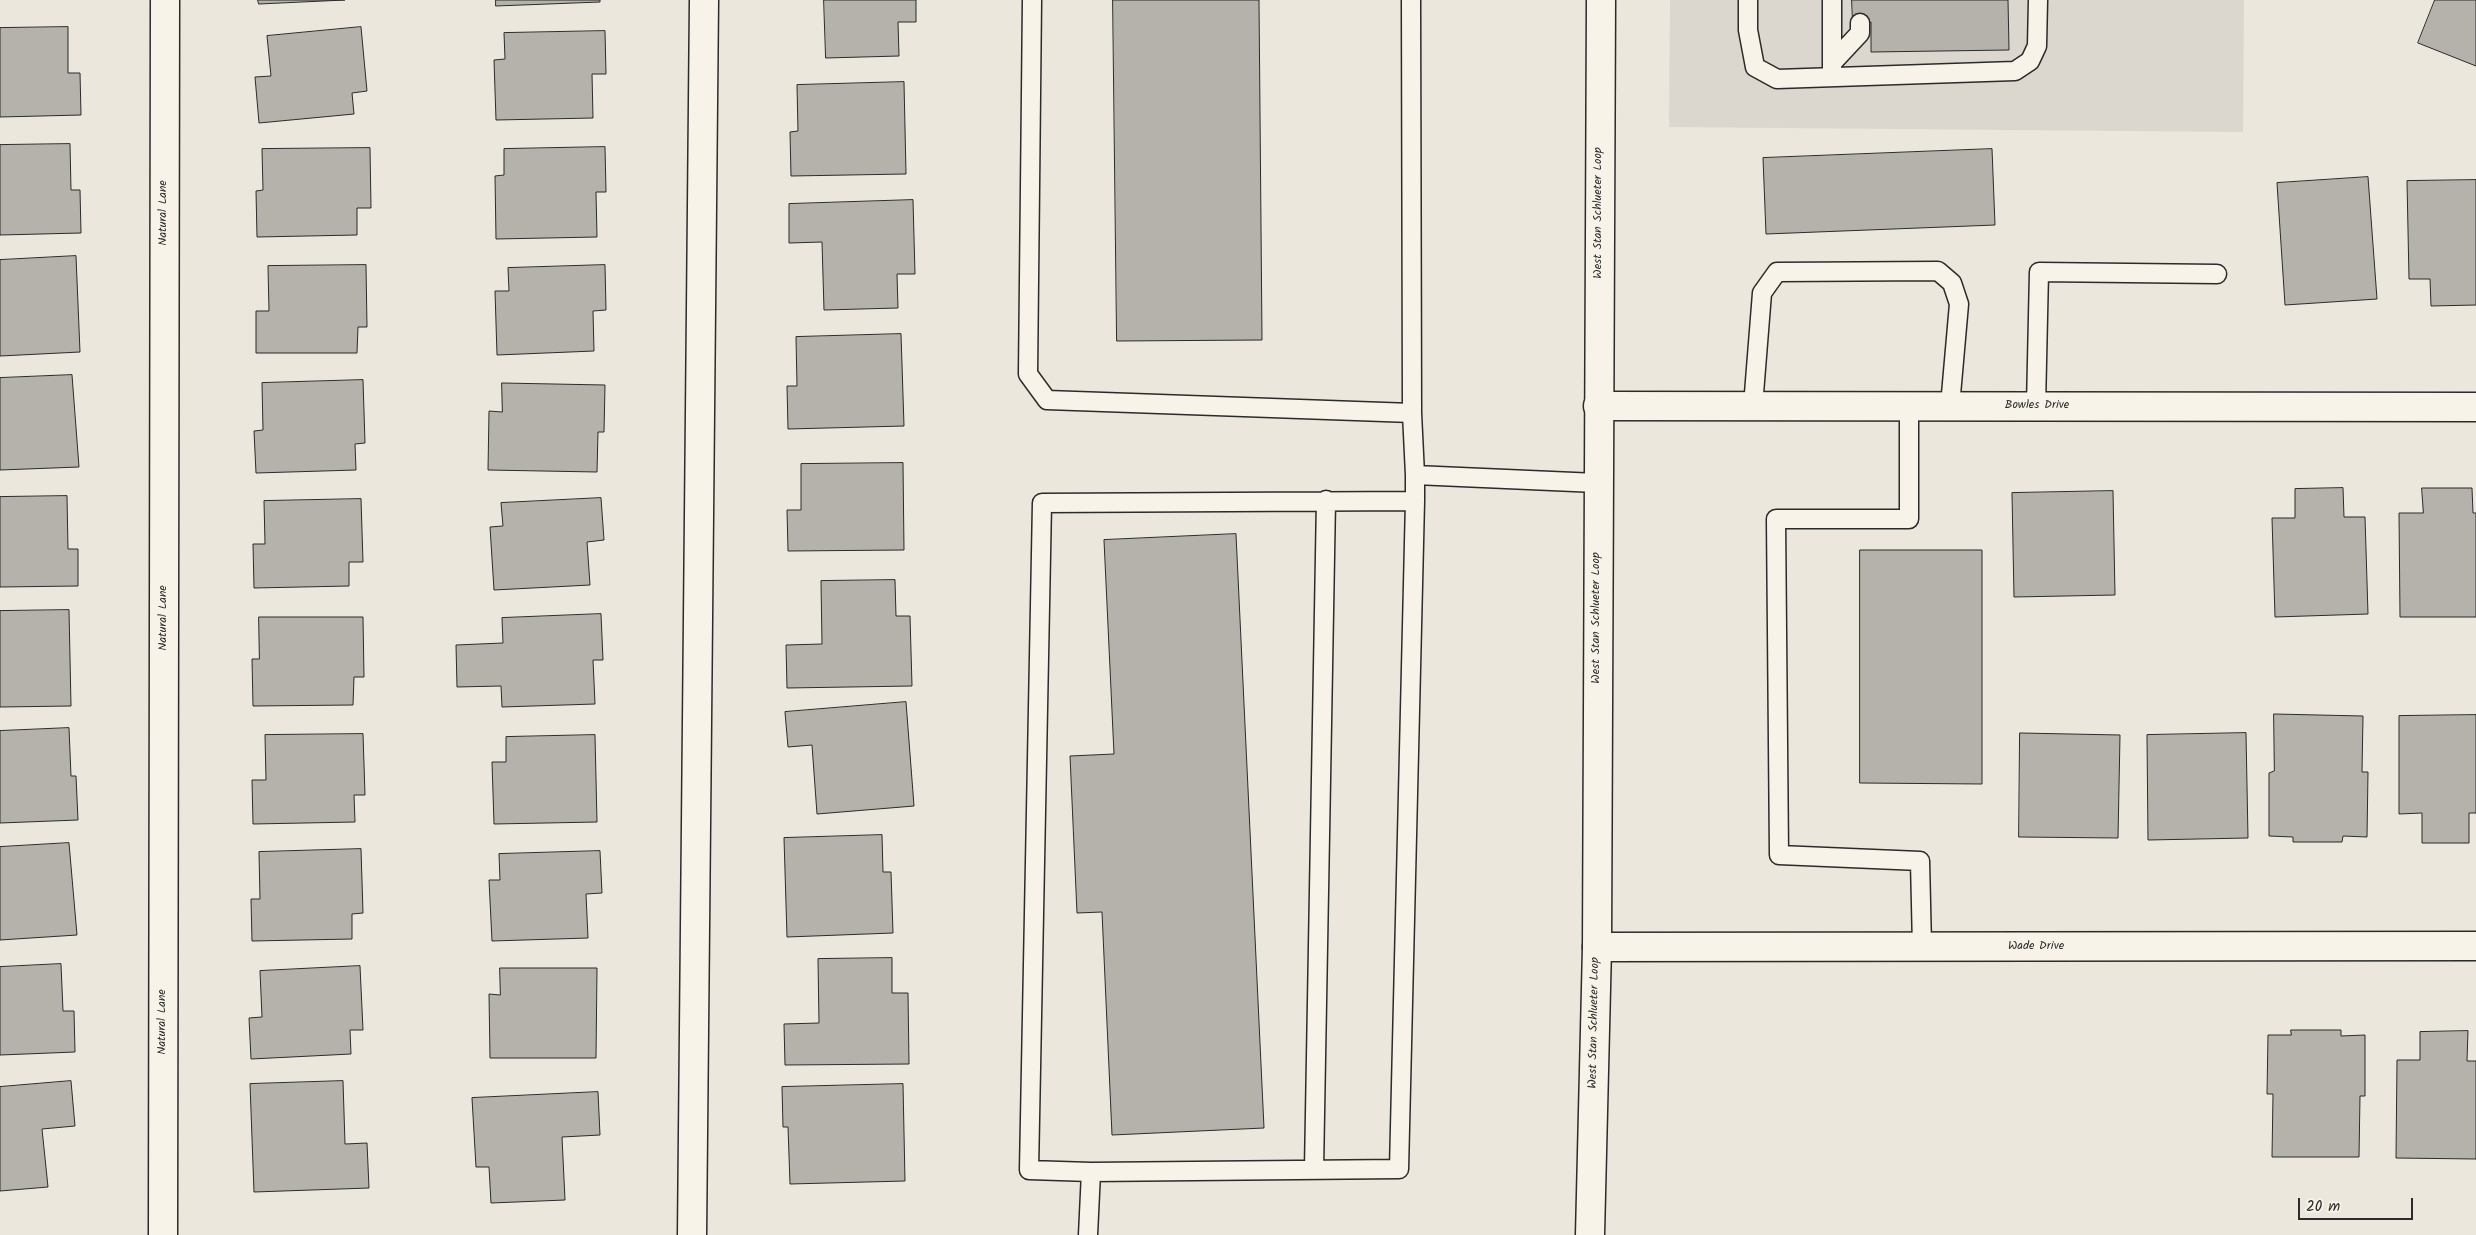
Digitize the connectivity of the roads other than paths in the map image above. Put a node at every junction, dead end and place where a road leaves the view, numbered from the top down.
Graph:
1 (165, 0) edge
2 (704, 0) edge
3 (1032, 0) edge
4 (1411, 0) edge
5 (1601, 0) edge
6 (1748, 0) edge
7 (1832, 0) edge
8 (2038, 0) edge
9 (1860, 23) dead end
10 (1832, 70) junction
11 (2217, 274) dead end
12 (1598, 406) junction
13 (1753, 406) junction
14 (1909, 406) junction
15 (1950, 406) junction
16 (2036, 406) junction
17 (2476, 407) edge
18 (1412, 413) junction
19 (1415, 475) junction
20 (1597, 483) junction
21 (1326, 500) junction
22 (1415, 501) junction
23 (2476, 946) edge
24 (1597, 947) junction
25 (1922, 947) junction
26 (1314, 1169) junction
27 (1090, 1172) junction
28 (163, 1235) edge
29 (692, 1235) edge
30 (1088, 1235) edge
31 (1590, 1235) edge

1 - 28 street, Natural Lane
2 - 29 street
3 - 18 lane
4 - 18 lane
5 - 12 street, West Stan Schlueter Loop
6 - 10 lane
7 - 10 lane
8 - 10 lane
9 - 10 lane
11 - 16 lane
12 - 13 street, Bowles Drive
12 - 20 street, West Stan Schlueter Loop
13 - 14 street, Bowles Drive
13 - 15 lane
14 - 15 street, Bowles Drive
14 - 25 lane
15 - 16 street, Bowles Drive
16 - 17 street, Bowles Drive
18 - 19 lane
19 - 20 lane
19 - 22 lane
20 - 24 street, West Stan Schlueter Loop
21 - 22 lane
21 - 26 lane
21 - 27 lane
22 - 26 lane
23 - 25 street, Wade Drive
24 - 25 street, Wade Drive
24 - 31 street, West Stan Schlueter Loop
26 - 27 lane
27 - 30 lane

